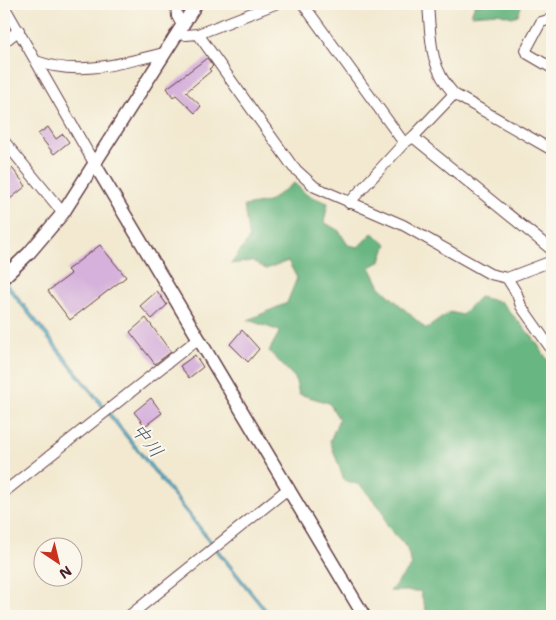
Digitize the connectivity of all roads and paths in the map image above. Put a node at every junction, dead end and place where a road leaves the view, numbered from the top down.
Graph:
1 (176, 4) edge
2 (196, 4) edge
3 (275, 4) edge
4 (303, 4) edge
5 (428, 4) edge
6 (4, 6) edge
7 (552, 19) edge
8 (180, 29) junction
9 (19, 30) junction
10 (198, 34) junction
11 (4, 42) edge
12 (164, 53) junction
13 (36, 61) junction
14 (552, 68) edge
15 (454, 94) junction
16 (413, 137) junction
17 (4, 141) edge
18 (404, 143) junction
19 (552, 150) edge
20 (94, 163) junction
21 (349, 203) junction
22 (63, 214) junction
23 (552, 250) edge
24 (552, 261) edge
25 (5, 276) edge
26 (507, 278) junction
27 (198, 338) junction
28 (552, 350) edge
29 (289, 488) junction
30 (4, 492) edge
31 (129, 616) edge
32 (364, 616) edge

1 - 8 street
2 - 8 street
3 - 10 street
4 - 18 street
5 - 15 street
6 - 9 street
7 - 14 street
8 - 10 street
8 - 12 street
9 - 11 street
9 - 13 street
10 - 21 street
12 - 13 street
12 - 20 street
13 - 20 street
15 - 16 street
15 - 19 street
16 - 18 street
16 - 23 street
17 - 22 street
18 - 21 street
20 - 22 street
20 - 27 street
21 - 26 street
22 - 25 street
24 - 26 street
26 - 28 street
27 - 29 street
27 - 30 street
29 - 31 street
29 - 32 street

